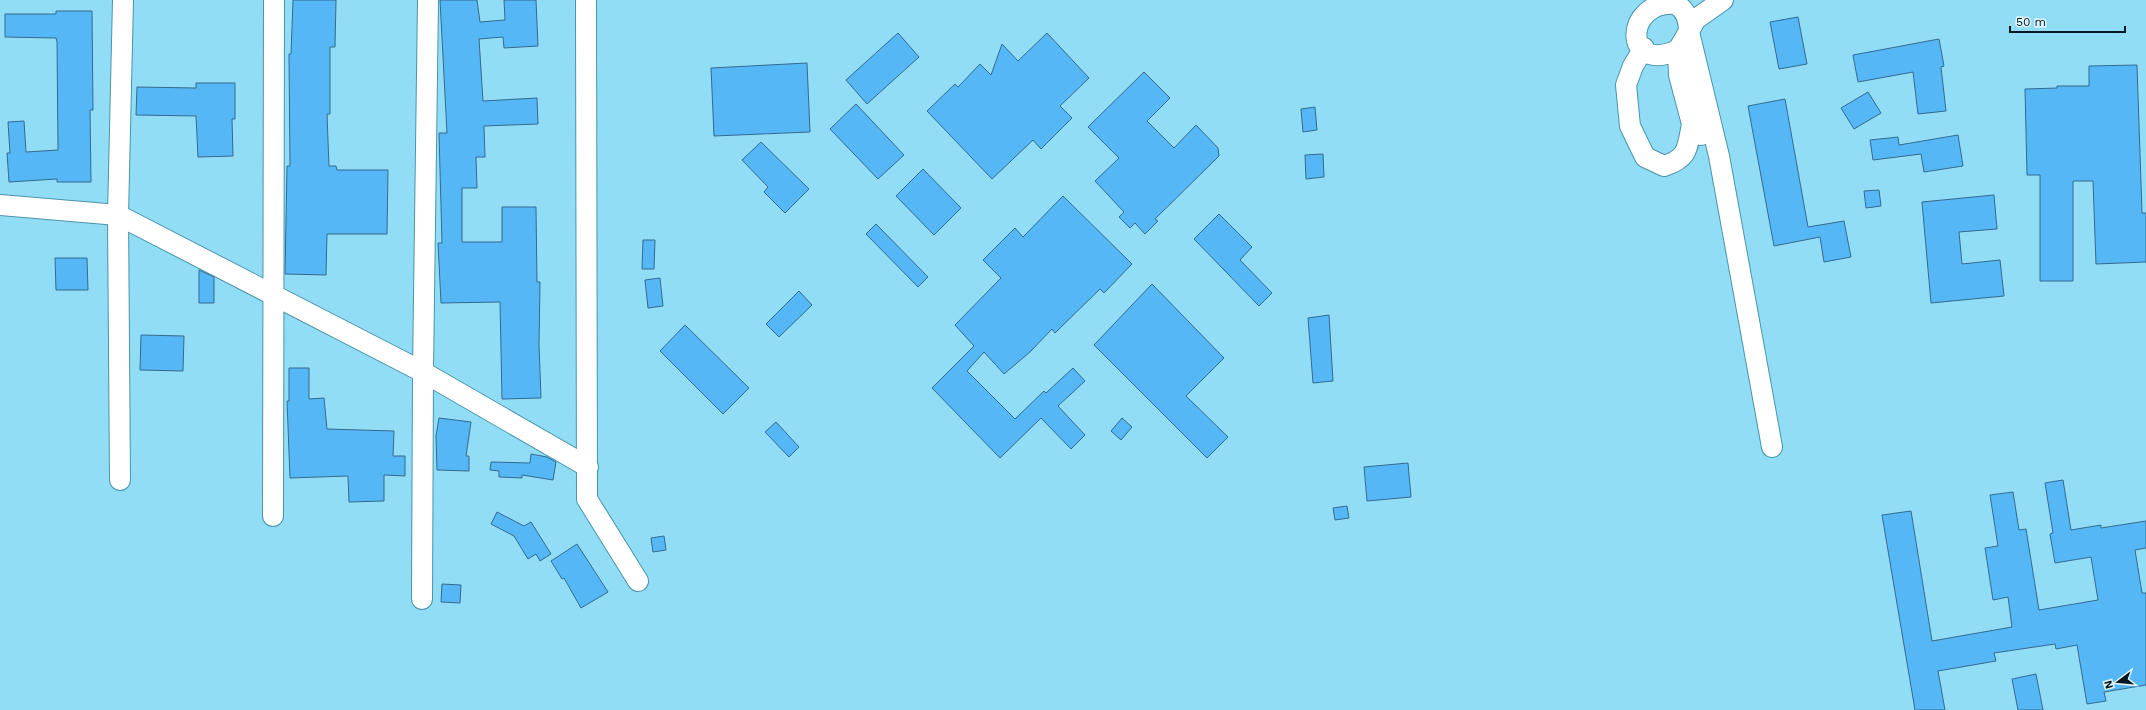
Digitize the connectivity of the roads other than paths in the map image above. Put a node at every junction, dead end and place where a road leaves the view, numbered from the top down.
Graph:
1 (123, 0) edge
2 (274, 0) edge
3 (428, 0) edge
4 (586, 0) edge
5 (1723, 0) edge
6 (1689, 32) junction
7 (1644, 48) junction
8 (1678, 50) junction
9 (1692, 124) junction
10 (1719, 156) junction
11 (0, 205) edge
12 (118, 215) junction
13 (274, 294) junction
14 (423, 372) junction
15 (1772, 447) dead end
16 (588, 467) junction
17 (120, 480) dead end
18 (274, 516) dead end
19 (638, 581) dead end
20 (422, 599) dead end

1 - 12 street
2 - 13 street
3 - 14 street
4 - 16 street
5 - 6 street
6 - 7 street
6 - 8 street
6 - 10 street
7 - 8 street
7 - 9 street
8 - 9 street
9 - 10 street
10 - 15 street
11 - 12 street
12 - 13 street
12 - 17 street
13 - 14 street
13 - 18 street
14 - 16 street
14 - 20 street
16 - 19 street

